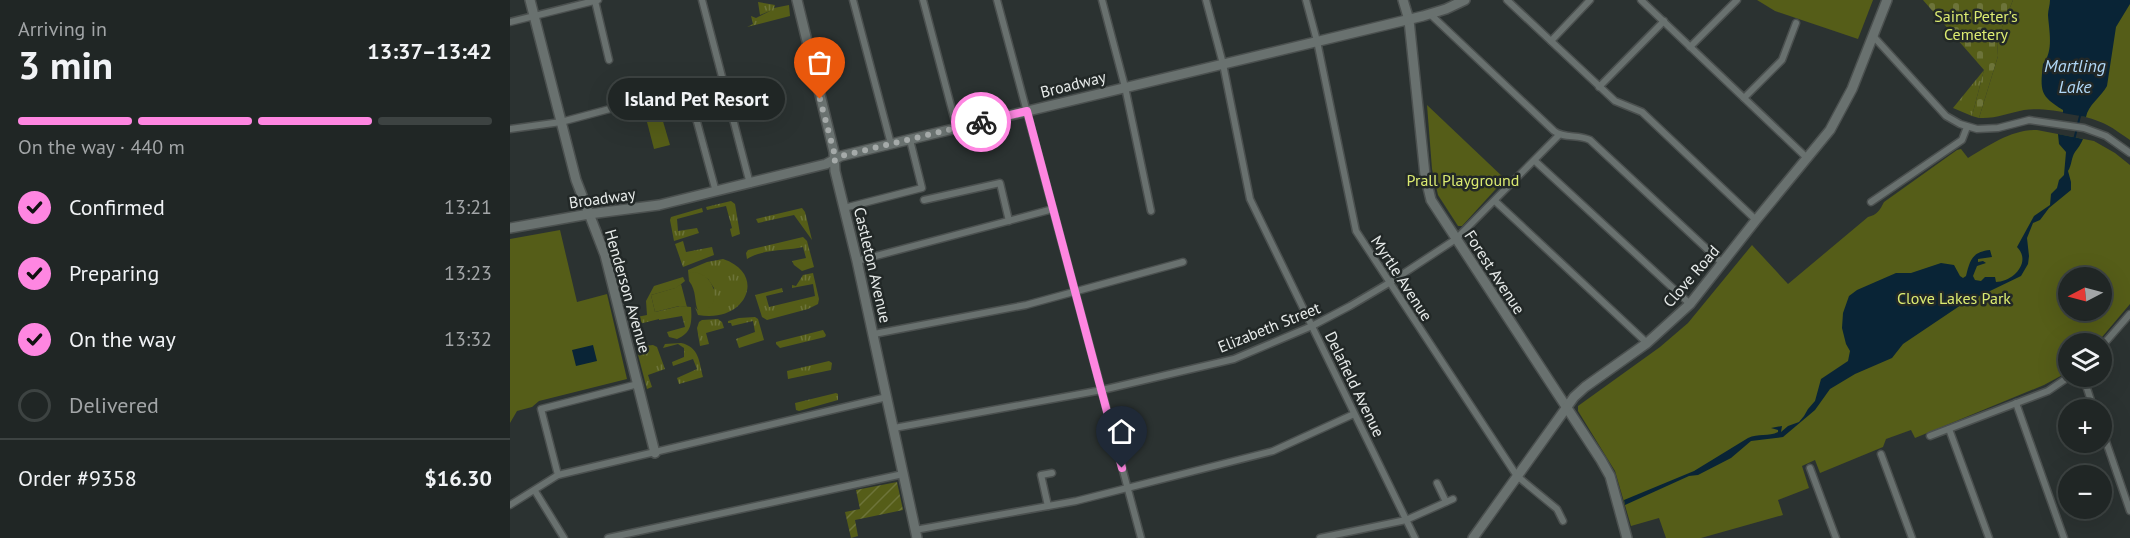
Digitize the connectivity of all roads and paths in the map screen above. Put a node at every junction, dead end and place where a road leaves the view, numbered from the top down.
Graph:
1 (530, 0) edge
2 (597, 0) edge
3 (702, 0) edge
4 (797, 0) edge
5 (853, 0) edge
6 (923, 0) edge
7 (997, 0) edge
8 (1102, 0) edge
9 (1206, 0) edge
10 (1306, 0) edge
11 (1403, 0) edge
12 (1465, 0) edge
13 (1507, 0) edge
14 (1590, 0) edge
15 (1641, 0) edge
16 (1737, 0) edge
17 (1887, 0) edge
18 (1430, 14) junction
19 (534, 16) junction
20 (1409, 20) junction
21 (1664, 21) junction
22 (510, 22) edge
23 (1796, 23) dead end
24 (1874, 37) junction
25 (1317, 41) junction
26 (1551, 41) junction
27 (1690, 47) junction
28 (609, 60) dead end
29 (1223, 64) junction
30 (722, 79) junction
31 (1125, 87) junction
32 (1599, 87) junction
33 (690, 96) dead end
34 (1744, 98) junction
35 (1027, 111) junction
36 (561, 122) junction
37 (1967, 126) junction
38 (510, 129) edge
39 (957, 129) junction
40 (1559, 135) junction
41 (910, 140) junction
42 (891, 144) junction
43 (2130, 153) edge
44 (1807, 158) junction
45 (834, 161) junction
46 (1535, 161) junction
47 (750, 184) junction
48 (716, 192) junction
49 (924, 200) dead end
50 (1495, 201) junction
51 (1871, 202) dead end
52 (844, 208) junction
53 (1053, 209) junction
54 (1151, 211) dead end
55 (589, 214) junction
56 (1756, 220) junction
57 (1009, 221) junction
58 (510, 228) edge
59 (1455, 239) junction
60 (857, 261) junction
61 (1183, 262) dead end
62 (1722, 264) junction
63 (1389, 283) junction
64 (1076, 292) junction
65 (1690, 304) junction
66 (2130, 314) edge
67 (1312, 326) junction
68 (874, 334) junction
69 (2112, 335) edge
70 (1647, 343) junction
71 (638, 384) junction
72 (2058, 384) edge
73 (1102, 390) junction
74 (887, 397) junction
75 (2016, 403) junction
76 (1566, 407) junction
77 (1354, 414) junction
78 (894, 428) junction
79 (1949, 429) junction
80 (1930, 436) dead end
81 (655, 453) junction
82 (2110, 453) edge
83 (1881, 454) dead end
84 (1810, 468) dead end
85 (1052, 472) dead end
86 (903, 474) junction
87 (558, 475) junction
88 (1517, 476) junction
89 (1437, 483) dead end
90 (1128, 487) junction
91 (535, 491) junction
92 (510, 505) edge
93 (1048, 506) junction
94 (2130, 511) edge
95 (1406, 520) junction
96 (1563, 521) dead end
97 (916, 534) edge
98 (564, 538) edge
99 (608, 538) edge
100 (1141, 538) edge
101 (1320, 538) edge
102 (1415, 538) edge
103 (1473, 538) edge
104 (1627, 538) edge
105 (1836, 538) edge
106 (1912, 538) edge
107 (1989, 538) edge
108 (2064, 538) edge

1 - 19 street, Henderson Avenue
2 - 19 street
2 - 28 street
3 - 30 street
4 - 45 street, Castleton Avenue
5 - 42 street
6 - 39 street
7 - 35 street
8 - 31 street
9 - 29 street, Delafield Avenue
10 - 25 street, Myrtle Avenue
11 - 20 street, Forest Avenue
12 - 18 street, Broadway
13 - 26 street
14 - 26 street
15 - 21 street
16 - 27 street
17 - 24 street, Clove Road
18 - 20 street, Broadway
18 - 40 street
19 - 22 street
19 - 36 street, Henderson Avenue
20 - 25 street, Broadway
20 - 59 street, Forest Avenue
21 - 27 street
21 - 32 street
23 - 34 street
24 - 37 street
24 - 44 street, Clove Road
25 - 29 street, Broadway
25 - 63 street, Myrtle Avenue
26 - 32 street
27 - 34 street
29 - 31 street, Broadway
29 - 67 street, Delafield Avenue
30 - 36 street
30 - 47 street
31 - 35 street, Broadway
31 - 54 street
32 - 56 street
33 - 48 street
34 - 44 street
35 - 39 street, Broadway
35 - 53 street
36 - 38 street
36 - 55 street, Henderson Avenue
37 - 43 street
37 - 51 street
39 - 41 street, Broadway
40 - 46 street, Elizabeth Street
40 - 62 street
41 - 42 street, Broadway
41 - 52 street
42 - 45 street, Broadway
44 - 56 street, Clove Road
45 - 47 street, Broadway
45 - 52 street, Castleton Avenue
46 - 50 street, Elizabeth Street
46 - 65 street
47 - 48 street, Broadway
48 - 55 street, Broadway
49 - 57 street
50 - 59 street, Elizabeth Street
50 - 70 street
52 - 60 street, Castleton Avenue
53 - 57 street
53 - 64 street
55 - 58 street, Broadway
55 - 71 street, Henderson Avenue
56 - 62 street, Clove Road
57 - 60 street
59 - 63 street, Elizabeth Street
59 - 76 street, Forest Avenue
60 - 68 street, Castleton Avenue
61 - 64 street
62 - 65 street, Clove Road
63 - 67 street, Elizabeth Street
63 - 88 street, Myrtle Avenue
64 - 68 street
64 - 73 street
65 - 70 street, Clove Road
66 - 69 street
67 - 73 street, Elizabeth Street
67 - 77 street, Delafield Avenue
68 - 74 street, Castleton Avenue
70 - 76 street, Clove Road
71 - 81 street, Henderson Avenue
71 - 87 street
72 - 75 street
73 - 78 street, Elizabeth Street
73 - 90 street
74 - 78 street, Castleton Avenue
74 - 81 street
75 - 79 street
75 - 108 street
76 - 88 street, Clove Road
76 - 104 street, Forest Avenue
77 - 90 street
77 - 95 street, Delafield Avenue
78 - 86 street, Castleton Avenue
79 - 80 street
79 - 107 street
81 - 87 street
82 - 94 street
83 - 106 street
84 - 105 street
85 - 93 street
86 - 97 street, Castleton Avenue
86 - 99 street
87 - 91 street
88 - 96 street, Myrtle Avenue
88 - 103 street, Clove Road
89 - 95 street
90 - 93 street
90 - 100 street
91 - 92 street
91 - 98 street
93 - 97 street
95 - 101 street
95 - 102 street, Delafield Avenue

